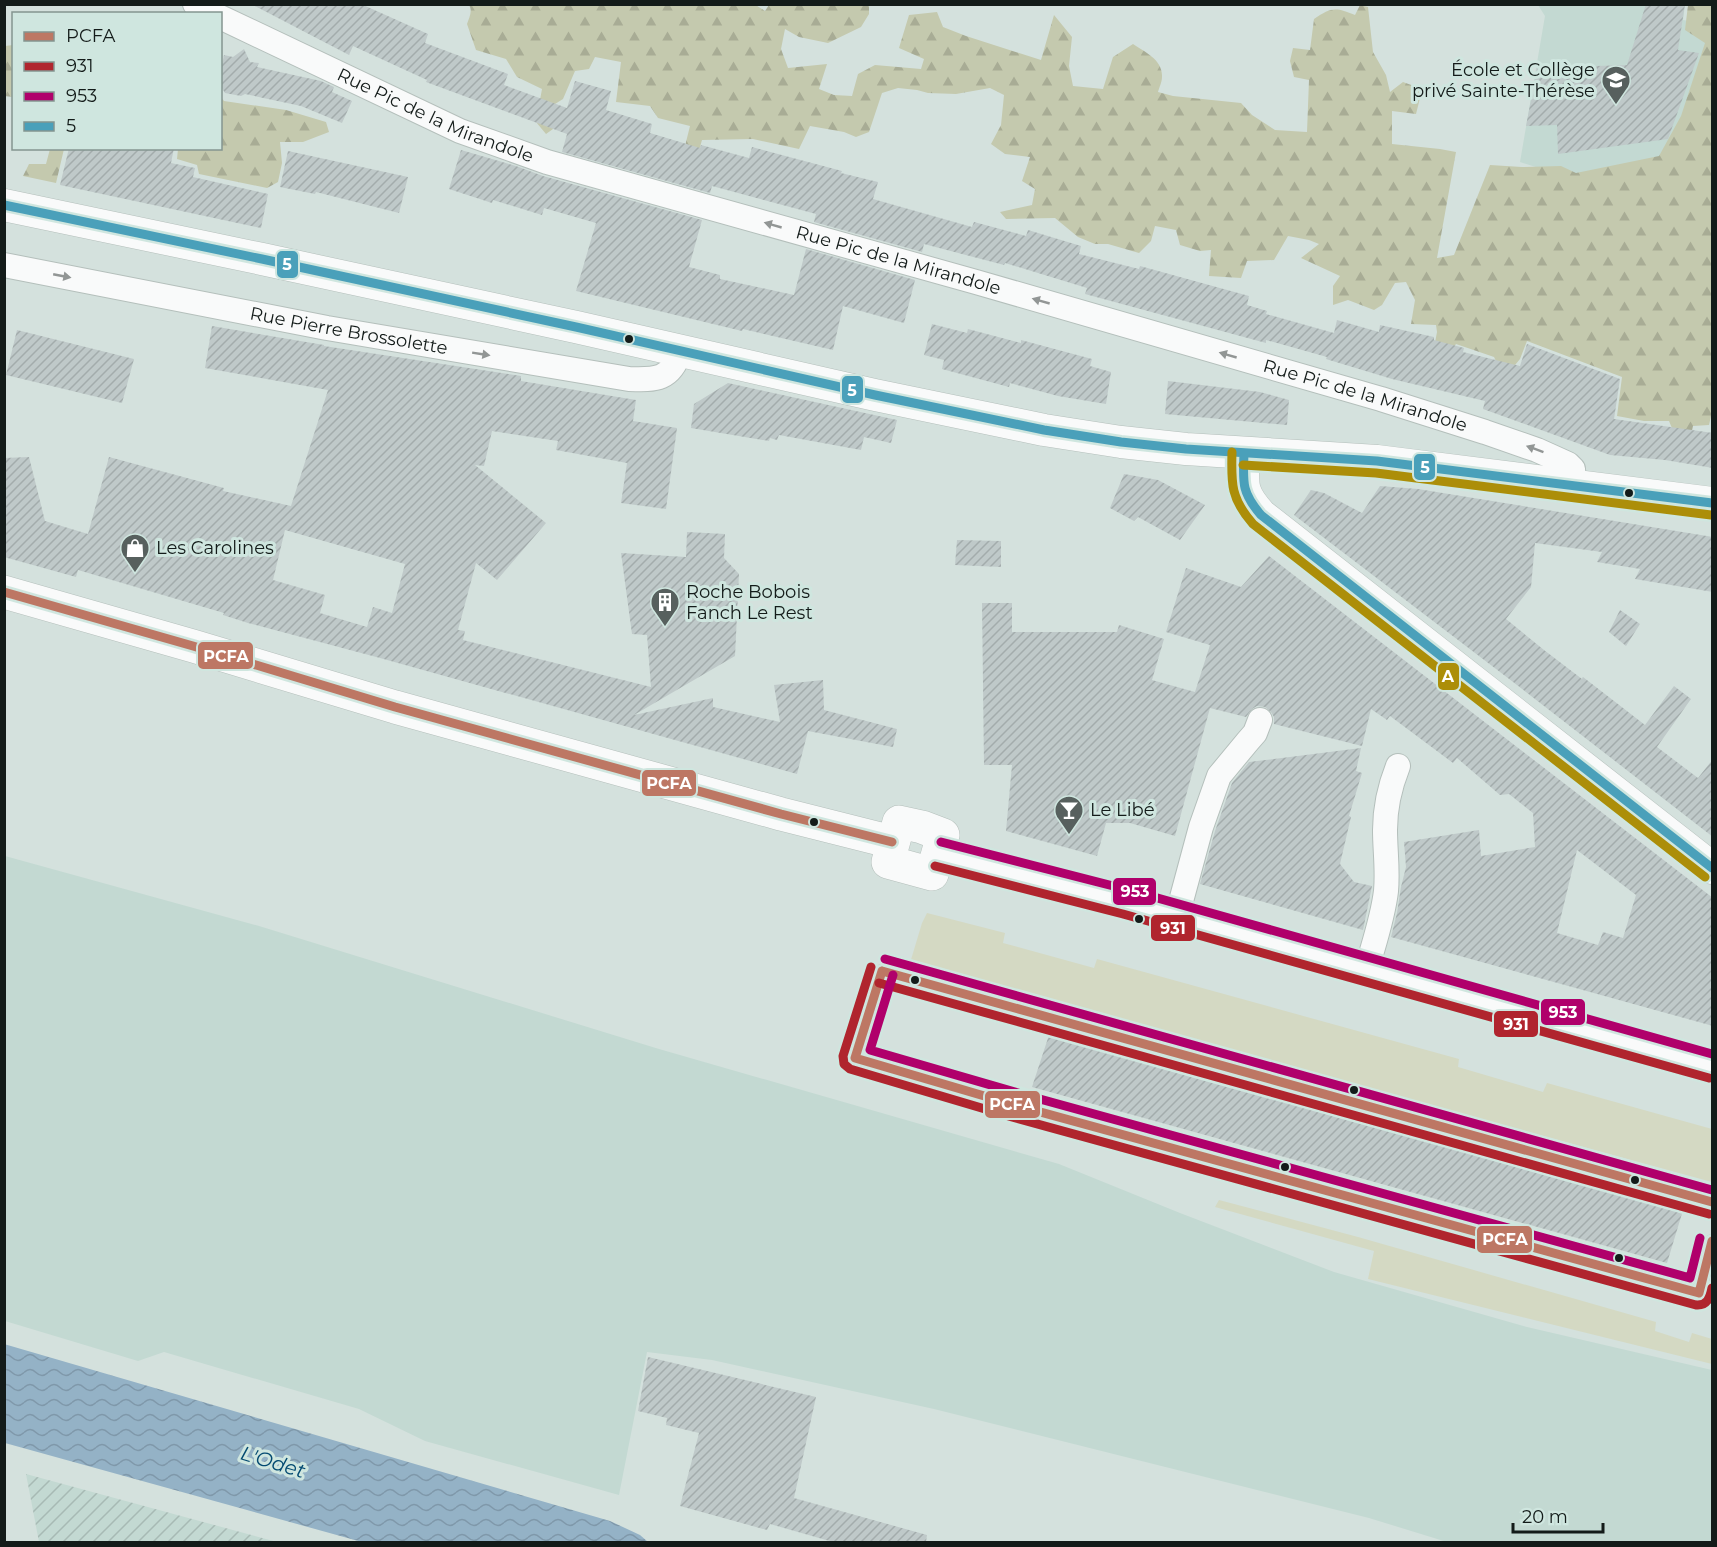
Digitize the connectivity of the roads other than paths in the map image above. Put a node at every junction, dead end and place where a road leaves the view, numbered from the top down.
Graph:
1 (195, 4) edge
2 (209, 12) edge
3 (222, 18) edge
4 (4, 205) edge
5 (4, 265) edge
6 (680, 351) junction
7 (1244, 453) junction
8 (1574, 484) junction
9 (1713, 503) edge
10 (4, 592) edge
11 (1260, 720) dead end
12 (1398, 766) dead end
13 (1713, 868) edge
14 (1177, 916) junction
15 (1367, 968) junction
16 (1713, 1066) edge
17 (1713, 1202) edge
18 (1713, 1241) edge

1 - 2 street
8 -> 3 street, Rue Pic de la Mirandole
4 - 6 street
5 -> 6 street, Rue Pierre Brossolette
6 - 7 street
7 - 8 street
7 - 13 street
8 - 9 street
10 - 14 main road
11 - 14 street
12 - 15 street
14 - 15 main road
15 - 16 main road
17 - 18 lane

